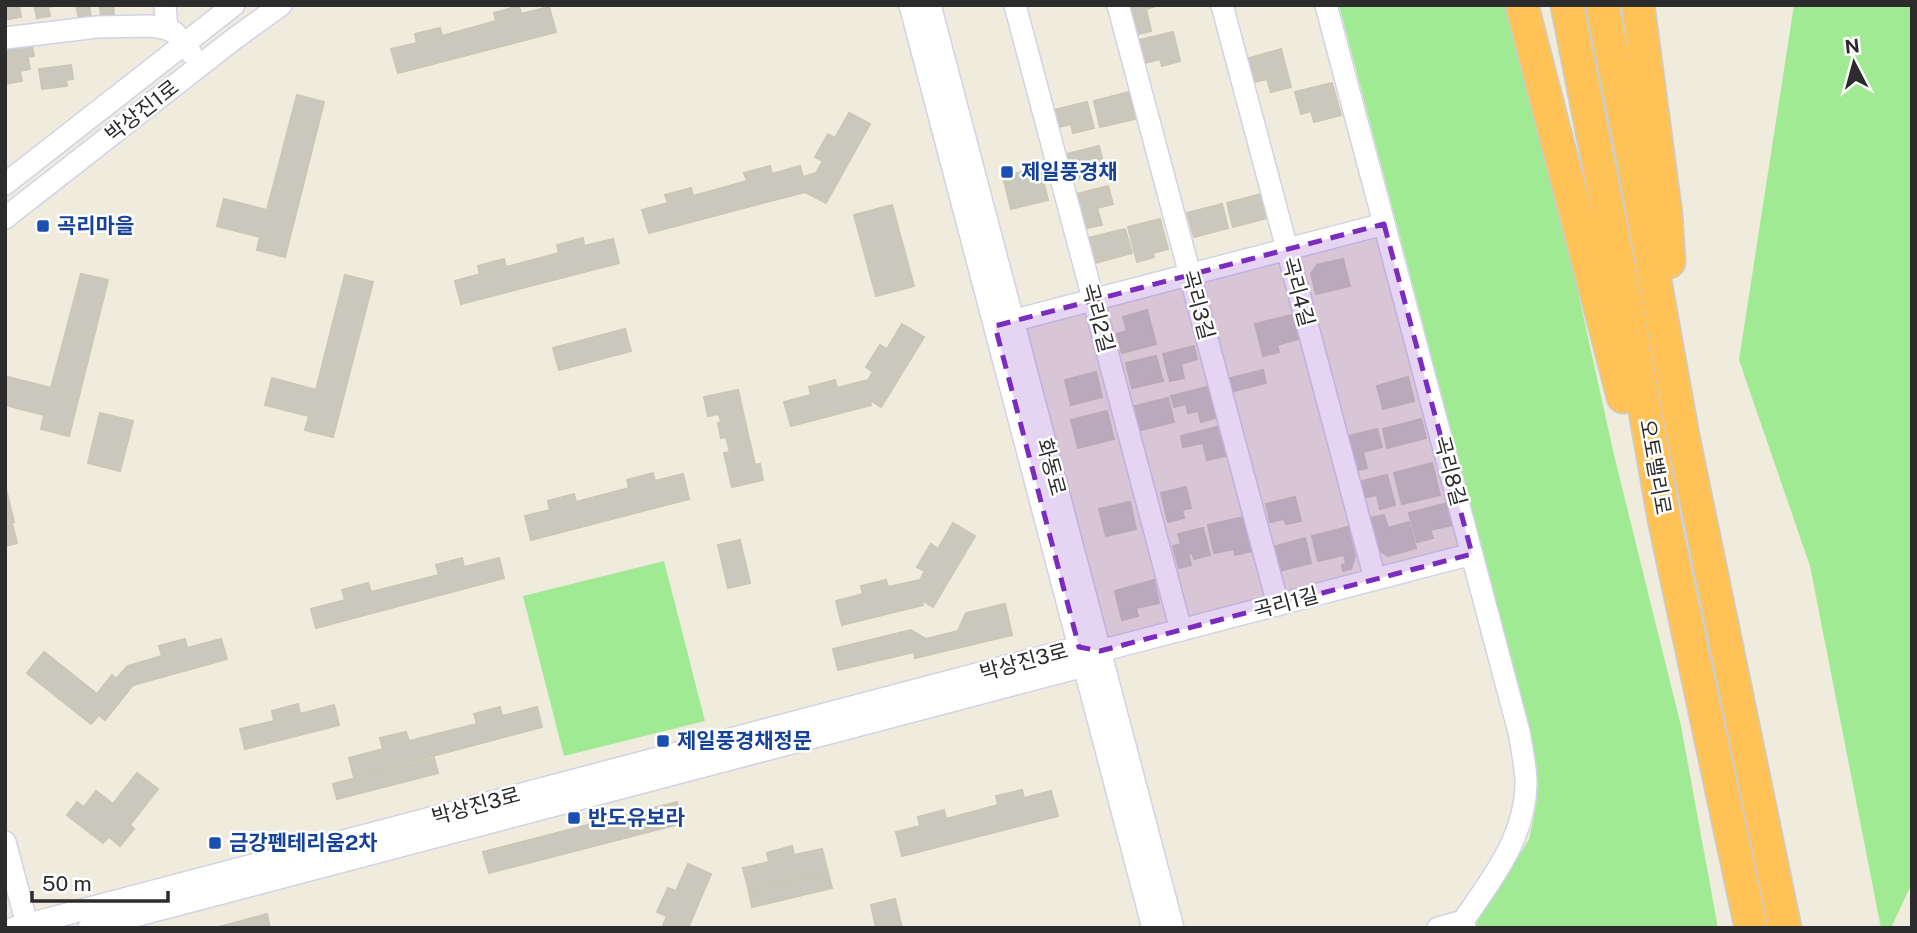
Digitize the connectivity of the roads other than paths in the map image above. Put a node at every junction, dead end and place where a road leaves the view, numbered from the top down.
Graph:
1 (164, 5) edge
2 (234, 5) edge
3 (281, 5) edge
4 (910, 5) edge
5 (930, 5) edge
6 (1015, 5) edge
7 (1118, 5) edge
8 (1222, 5) edge
9 (1326, 5) edge
10 (1522, 5) edge
11 (1567, 5) edge
12 (1602, 5) edge
13 (1638, 5) edge
14 (96, 17) edge
15 (167, 29) junction
16 (5, 38) edge
17 (184, 43) junction
18 (201, 65) junction
19 (5, 184) edge
20 (5, 218) edge
21 (1384, 224) junction
22 (1287, 250) junction
23 (1190, 275) junction
24 (1093, 300) junction
25 (1004, 323) junction
26 (1684, 441) junction
27 (1472, 554) junction
28 (1674, 566) junction
29 (1375, 579) junction
30 (1278, 605) junction
31 (1181, 630) junction
32 (1088, 655) junction
33 (5, 842) edge
34 (1464, 925) edge
35 (23, 927) edge
36 (89, 928) edge
37 (1153, 928) edge
38 (1173, 928) edge
39 (1438, 928) edge
40 (1751, 928) edge
41 (1786, 928) edge

1 - 15 street
2 - 17 street, 박상진1로
3 - 18 street, 박상진1로
4 - 25 street, 화동로
5 - 25 street, 화동로
6 - 24 street, 곡리2길
7 - 23 street, 곡리3길
8 - 22 street, 곡리4길
9 - 21 street, 곡리8길
10 - 28 highway
11 - 28 highway, 오토밸리로
12 - 26 highway, 오토밸리로
13 - 26 highway
14 - 15 street
14 - 16 street
15 - 17 street
17 - 18 street
17 - 19 street, 박상진1로
18 - 20 street, 박상진1로
21 - 22 street
21 - 27 street, 곡리8길
22 - 23 street
22 - 29 street, 곡리4길
23 - 24 street
23 - 30 street, 곡리3길
24 - 25 street
24 - 31 street, 곡리2길
25 - 32 street, 화동로
26 - 41 highway, 오토밸리로
27 - 29 street, 곡리1길
27 - 34 street, 곡리8길
28 - 40 highway, 오토밸리로
29 - 30 street, 곡리1길
30 - 31 street, 곡리1길
31 - 32 street, 곡리1길
32 - 35 street, 박상진3로
32 - 36 street, 박상진3로
32 - 37 street, 화동로
32 - 38 street, 화동로
33 - 35 street
34 - 39 street

